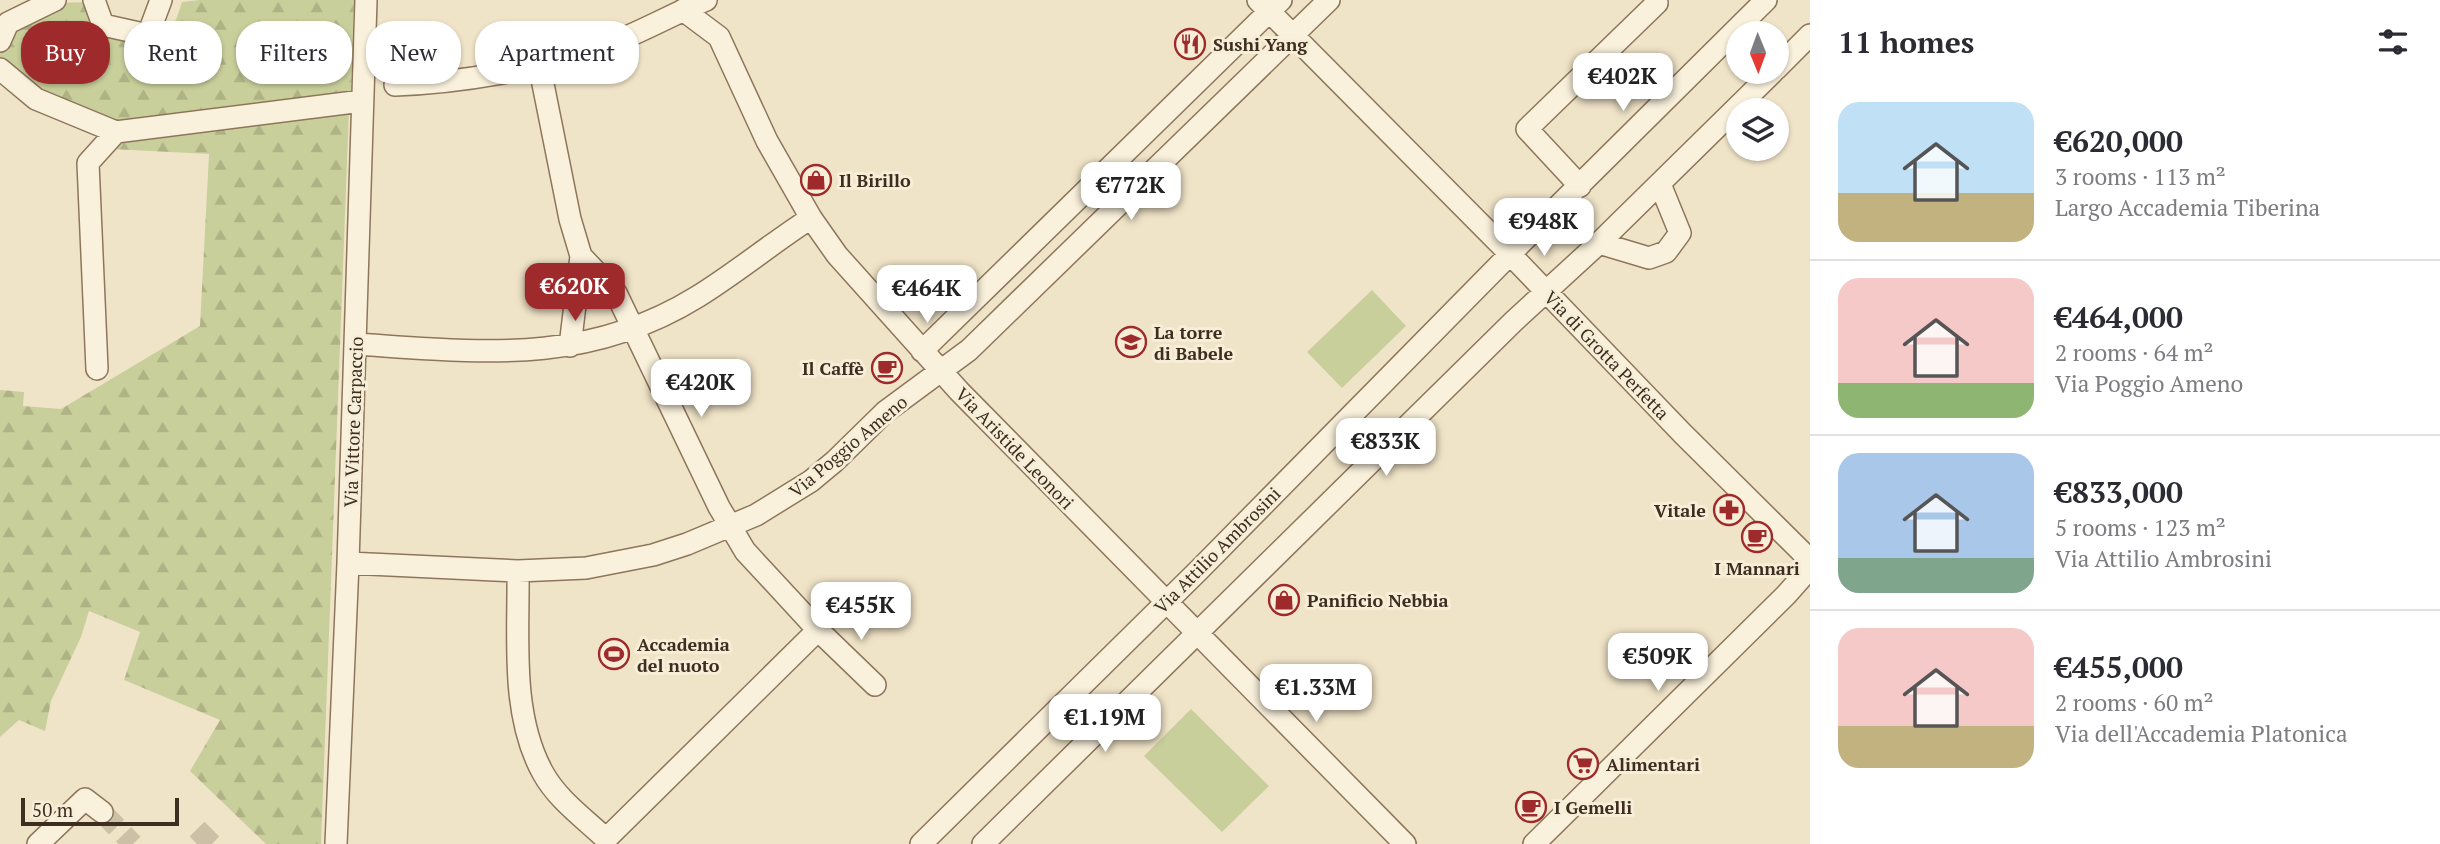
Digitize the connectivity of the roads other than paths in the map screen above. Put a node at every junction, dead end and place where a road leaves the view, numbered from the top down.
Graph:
1 (55, 0) edge
2 (94, 0) edge
3 (161, 0) edge
4 (366, 0) edge
5 (706, 0) edge
6 (1766, 0) edge
7 (1322, 1) edge
8 (1657, 3) dead end
9 (1269, 4) edge
10 (682, 5) edge
11 (639, 28) edge
12 (1293, 35) junction
13 (1810, 36) edge
14 (0, 41) edge
15 (1236, 42) junction
16 (1789, 56) edge
17 (1259, 67) junction
18 (0, 68) edge
19 (475, 77) edge
20 (543, 84) edge
21 (1761, 84) edge
22 (395, 85) dead end
23 (362, 101) junction
24 (116, 131) junction
25 (1660, 184) junction
26 (1580, 186) junction
27 (811, 218) junction
28 (1599, 243) junction
29 (1510, 254) junction
30 (581, 256) junction
31 (1547, 292) junction
32 (947, 327) junction
33 (634, 328) junction
34 (355, 344) junction
35 (570, 345) junction
36 (922, 351) junction
37 (969, 351) junction
38 (97, 369) dead end
39 (942, 371) junction
40 (730, 528) junction
41 (1810, 560) edge
42 (348, 563) junction
43 (1810, 568) edge
44 (518, 571) junction
45 (1166, 602) junction
46 (818, 630) junction
47 (1197, 634) junction
48 (875, 685) dead end
49 (102, 812) tunnel mouth
50 (38, 844) edge
51 (336, 844) edge
52 (921, 844) edge
53 (983, 844) edge
54 (1405, 844) edge
55 (1534, 844) edge

1 - 14 street
2 - 3 street
4 - 23 street, Via Vittore Carpaccio
5 - 10 street
6 - 26 street, Via Attilio Ambrosini
7 - 12 street, Via Poggio Ameno
8 - 26 street
9 - 12 street, Via di Grotta Perfetta
9 - 15 street
10 - 11 street
10 - 27 street, Via Aristide Leonori
12 - 17 street, Via Poggio Ameno
12 - 29 street, Via di Grotta Perfetta
13 - 16 street
15 - 17 street
15 - 32 street
17 - 37 street, Via Poggio Ameno
18 - 24 street
19 - 22 street
20 - 30 street
21 - 25 street
23 - 24 street
23 - 34 street, Via Vittore Carpaccio
24 - 38 street
25 - 28 street
25 - 28 street
26 - 29 street, Via Attilio Ambrosini
27 - 33 street
27 - 36 street, Via Aristide Leonori
28 - 31 street
29 - 31 street, Via di Grotta Perfetta
29 - 45 street, Via Attilio Ambrosini
30 - 33 street
30 - 35 street
31 - 41 street, Via di Grotta Perfetta
31 - 47 street
32 - 36 street
32 - 37 street
33 - 35 street
33 - 40 street
34 - 35 street
34 - 42 street, Via Vittore Carpaccio
36 - 39 street, Via Aristide Leonori
37 - 39 street, Via Poggio Ameno
39 - 40 street, Via Poggio Ameno
39 - 45 street, Via Aristide Leonori
40 - 44 street, Via Poggio Ameno
40 - 46 street
42 - 44 street, Via Poggio Ameno
42 - 51 street, Via Vittore Carpaccio
43 - 55 street
44 - 46 street
45 - 47 street, Via Aristide Leonori
45 - 52 street, Via Attilio Ambrosini
46 - 48 street
47 - 53 street
47 - 54 street, Via Aristide Leonori
49 - 50 street

